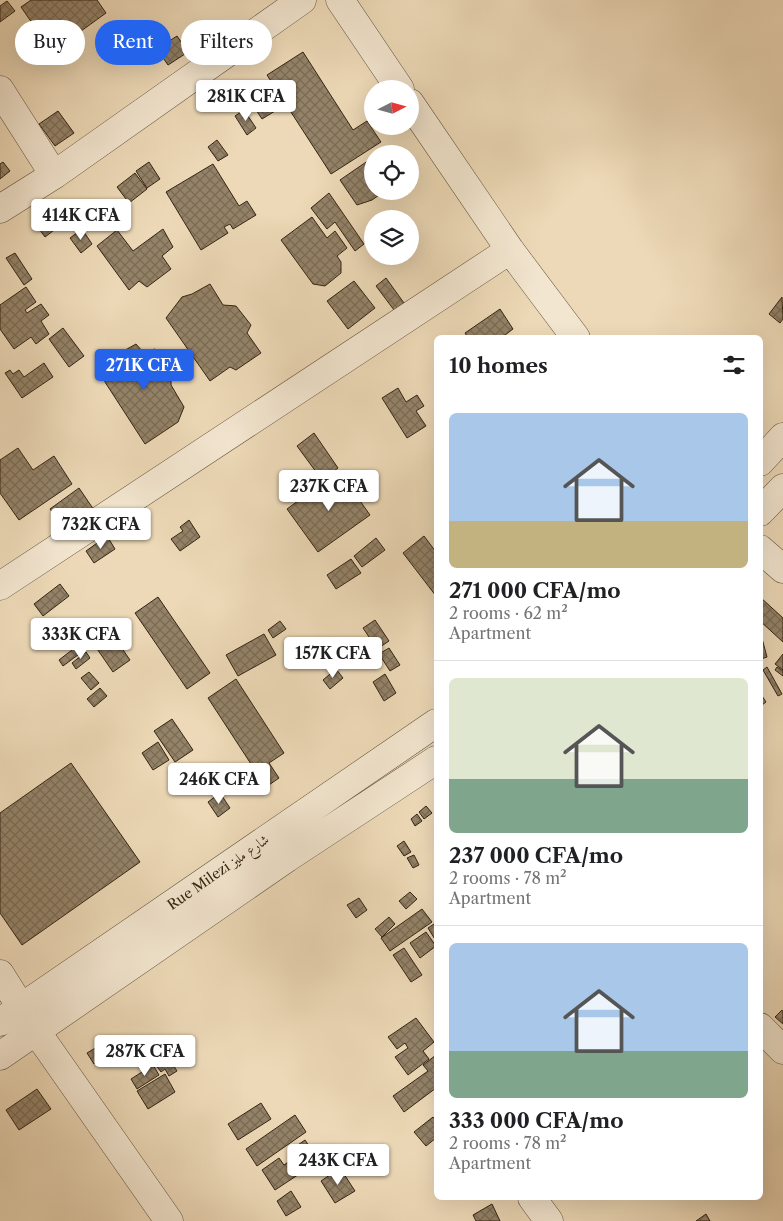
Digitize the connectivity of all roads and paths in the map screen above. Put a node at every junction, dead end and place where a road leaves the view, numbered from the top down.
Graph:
1 (302, 0) edge
2 (340, 0) edge
3 (394, 80) edge
4 (0, 90) edge
5 (419, 116) edge
6 (54, 176) junction
7 (0, 209) edge
8 (510, 250) junction
9 (574, 335) edge
10 (783, 436) edge
11 (763, 459) edge
12 (783, 488) edge
13 (763, 509) edge
14 (763, 551) edge
15 (783, 569) edge
16 (0, 586) edge
17 (434, 724) edge
18 (434, 761) edge
19 (0, 974) edge
20 (11, 1014) edge
21 (36, 1031) junction
22 (763, 1031) edge
23 (783, 1050) edge
24 (0, 1056) edge
25 (533, 1200) edge
26 (169, 1221) edge
27 (549, 1221) edge

1 - 6 street
2 - 3 street
4 - 6 street
5 - 8 street
6 - 7 street
8 - 9 street
8 - 16 street
10 - 11 street
12 - 13 street
14 - 15 street
17 - 20 street, Rue Milezi شارع مليز
18 - 21 street, Rue Milezi شارع مليز
19 - 20 street
20 - 21 street
21 - 24 street, Rue Milezi شارع مليز
21 - 26 street
22 - 23 street
25 - 27 street

